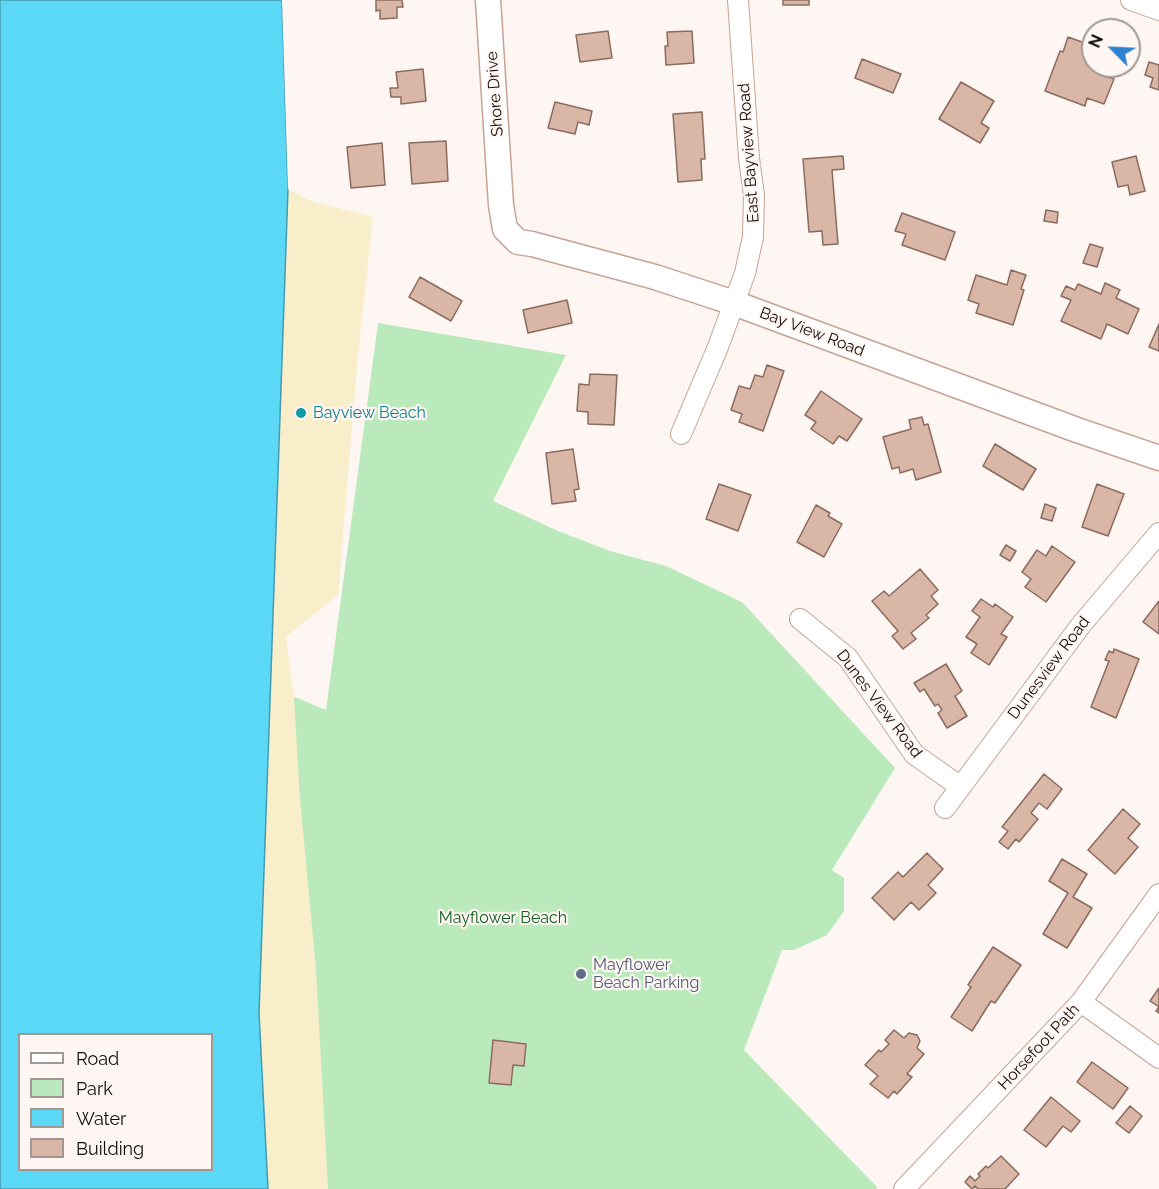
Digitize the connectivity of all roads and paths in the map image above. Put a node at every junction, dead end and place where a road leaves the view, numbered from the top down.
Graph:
1 (488, 0) edge
2 (738, 0) edge
3 (1131, 0) edge
4 (1159, 10) edge
5 (501, 188) joint
6 (734, 303) junction
7 (681, 434) dead end
8 (1159, 458) edge
9 (1159, 533) edge
10 (800, 619) dead end
11 (959, 786) junction
12 (945, 808) dead end
13 (1159, 894) edge
14 (1081, 1002) junction
15 (1159, 1058) edge
16 (911, 1187) edge

1 - 5 street, Shore Drive
2 - 6 street, East Bayview Road
3 - 4 street
5 - 6 street, Bay View Road
6 - 7 street
6 - 8 street, Bay View Road
9 - 11 street, Dunesview Road
10 - 11 street, Dunes View Road
11 - 12 street, Dunesview Road
13 - 14 street, Horsefoot Path
14 - 15 street
14 - 16 street, Horsefoot Path

